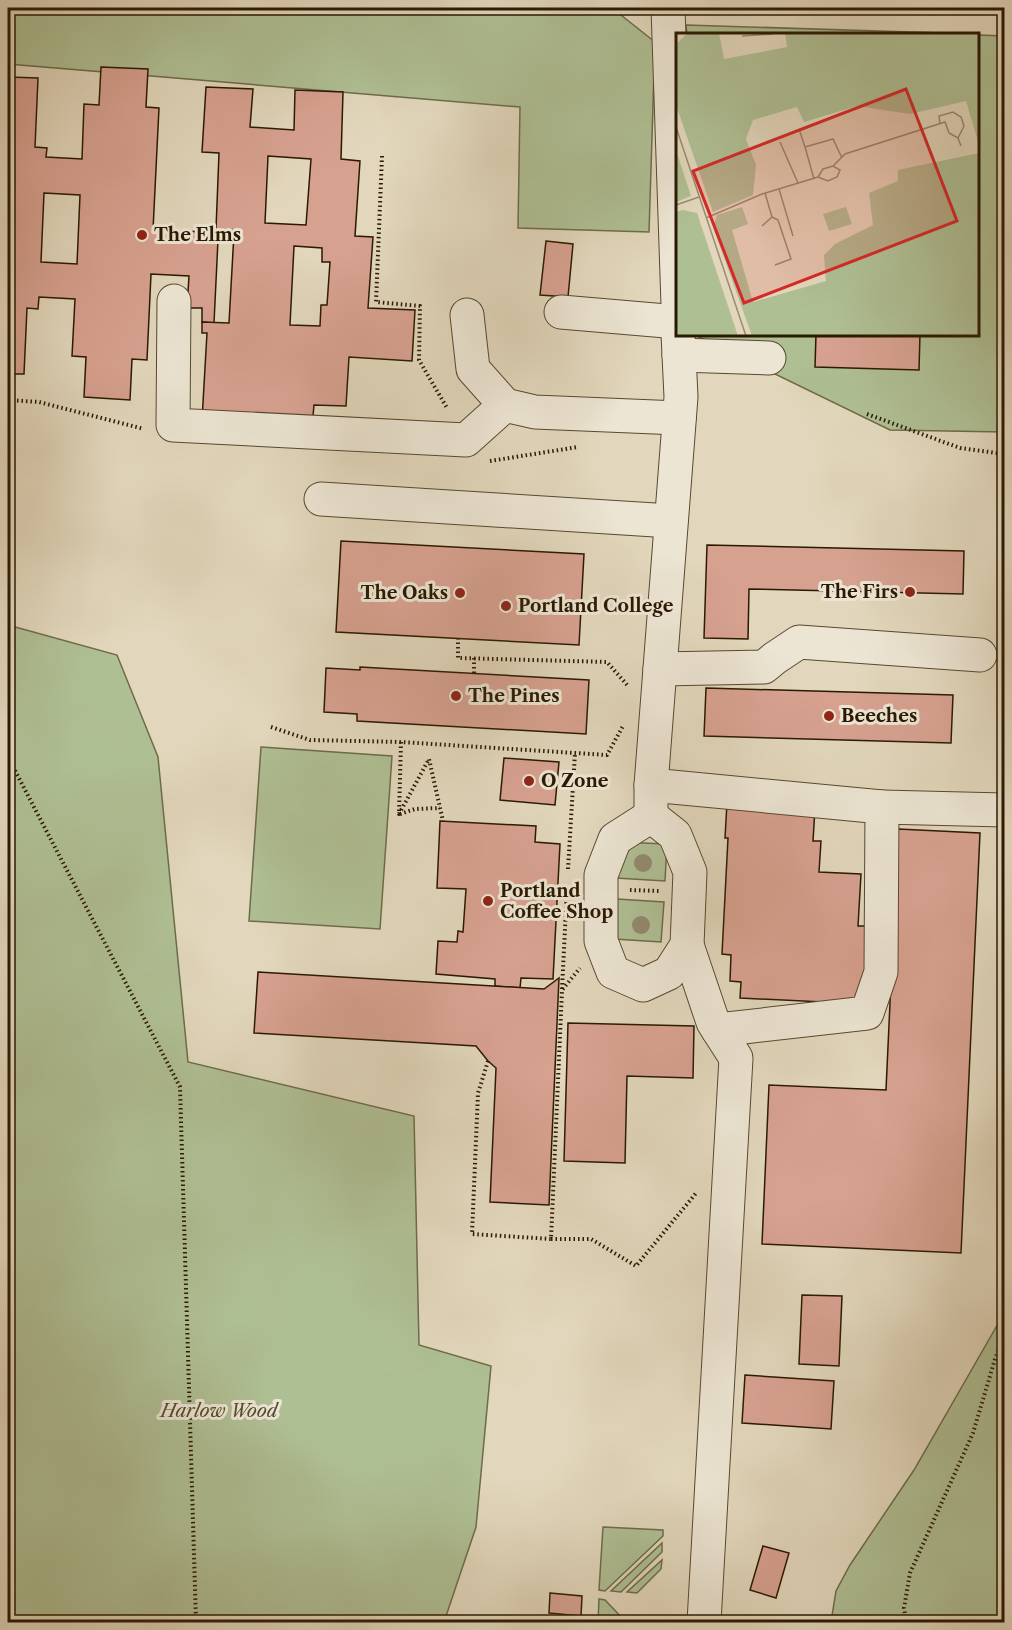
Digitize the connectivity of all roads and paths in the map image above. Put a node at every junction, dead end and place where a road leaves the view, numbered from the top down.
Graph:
1 (668, 8) edge
2 (382, 156) dead end
3 (676, 245) edge
4 (174, 301) dead end
5 (561, 312) dead end
6 (467, 315) dead end
7 (676, 322) edge
8 (679, 345) edge
9 (769, 358) dead end
10 (8, 400) edge
11 (39, 402) dead end
12 (505, 405) junction
13 (867, 414) dead end
14 (679, 418) junction
15 (466, 440) junction
16 (1005, 454) edge
17 (321, 499) dead end
18 (671, 521) junction
19 (458, 638) dead end
20 (980, 655) dead end
21 (474, 658) junction
22 (474, 674) dead end
23 (659, 683) junction
24 (625, 721) dead end
25 (271, 727) dead end
26 (401, 742) junction
27 (8, 759) edge
28 (651, 800) junction
29 (882, 807) junction
30 (440, 808) junction
31 (1005, 810) edge
32 (399, 814) junction
33 (444, 821) dead end
34 (601, 941) junction
35 (687, 945) junction
36 (718, 1030) junction
37 (488, 1061) dead end
38 (702, 1187) dead end
39 (551, 1239) junction
40 (1005, 1336) edge
41 (196, 1623) edge
42 (704, 1623) edge
43 (906, 1623) edge

1 - 3 lane
2 - 15 path
4 - 15 lane
5 - 7 lane
6 - 12 lane
8 - 9 lane
8 - 14 lane
10 - 11 path
12 - 14 lane
12 - 15 lane
13 - 16 path
14 - 18 lane
17 - 18 lane
18 - 23 lane
19 - 21 path
20 - 23 lane
21 - 22 path
21 - 23 path
23 - 28 lane
24 - 26 path
25 - 26 path
26 - 32 path
27 - 41 path
28 - 29 lane
28 - 34 lane
28 - 35 lane
29 - 31 lane
29 - 36 lane
30 - 32 path
30 - 32 path
30 - 33 path
34 - 35 lane
34 - 39 path
35 - 36 lane
36 - 42 lane
37 - 39 path
38 - 39 path
40 - 43 path

